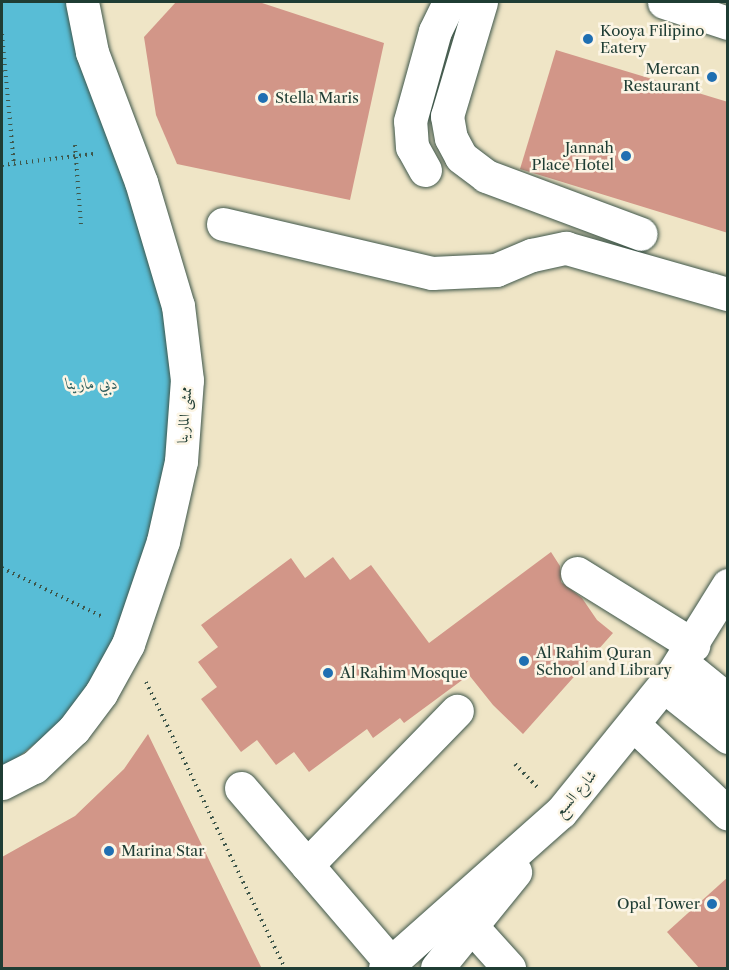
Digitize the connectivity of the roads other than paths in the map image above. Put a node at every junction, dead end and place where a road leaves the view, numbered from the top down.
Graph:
1 (82, 2) edge
2 (449, 2) edge
3 (481, 2) edge
4 (664, 2) edge
5 (720, 14) edge
6 (425, 171) dead end
7 (223, 224) dead end
8 (641, 234) dead end
9 (728, 294) edge
10 (577, 573) dead end
11 (728, 585) edge
12 (679, 664) junction
13 (727, 697) edge
14 (457, 711) dead end
15 (634, 724) junction
16 (728, 737) edge
17 (2, 783) edge
18 (241, 788) dead end
19 (561, 812) junction
20 (728, 814) edge
21 (307, 865) junction
22 (473, 928) junction
23 (388, 966) edge
24 (437, 969) edge
25 (509, 969) edge

1 - 17 street, ممشى المارينا
2 - 6 street
3 - 8 street
4 - 5 street
7 - 9 street
10 - 12 street
11 - 12 street, شارع السبع
12 - 13 street
12 - 15 street, شارع السبع
12 - 16 street
14 - 21 street
15 - 19 street, شارع السبع
15 - 20 street
18 - 21 street
19 - 22 street
19 - 23 street, شارع السبع
21 - 23 street
22 - 24 street
22 - 25 street

